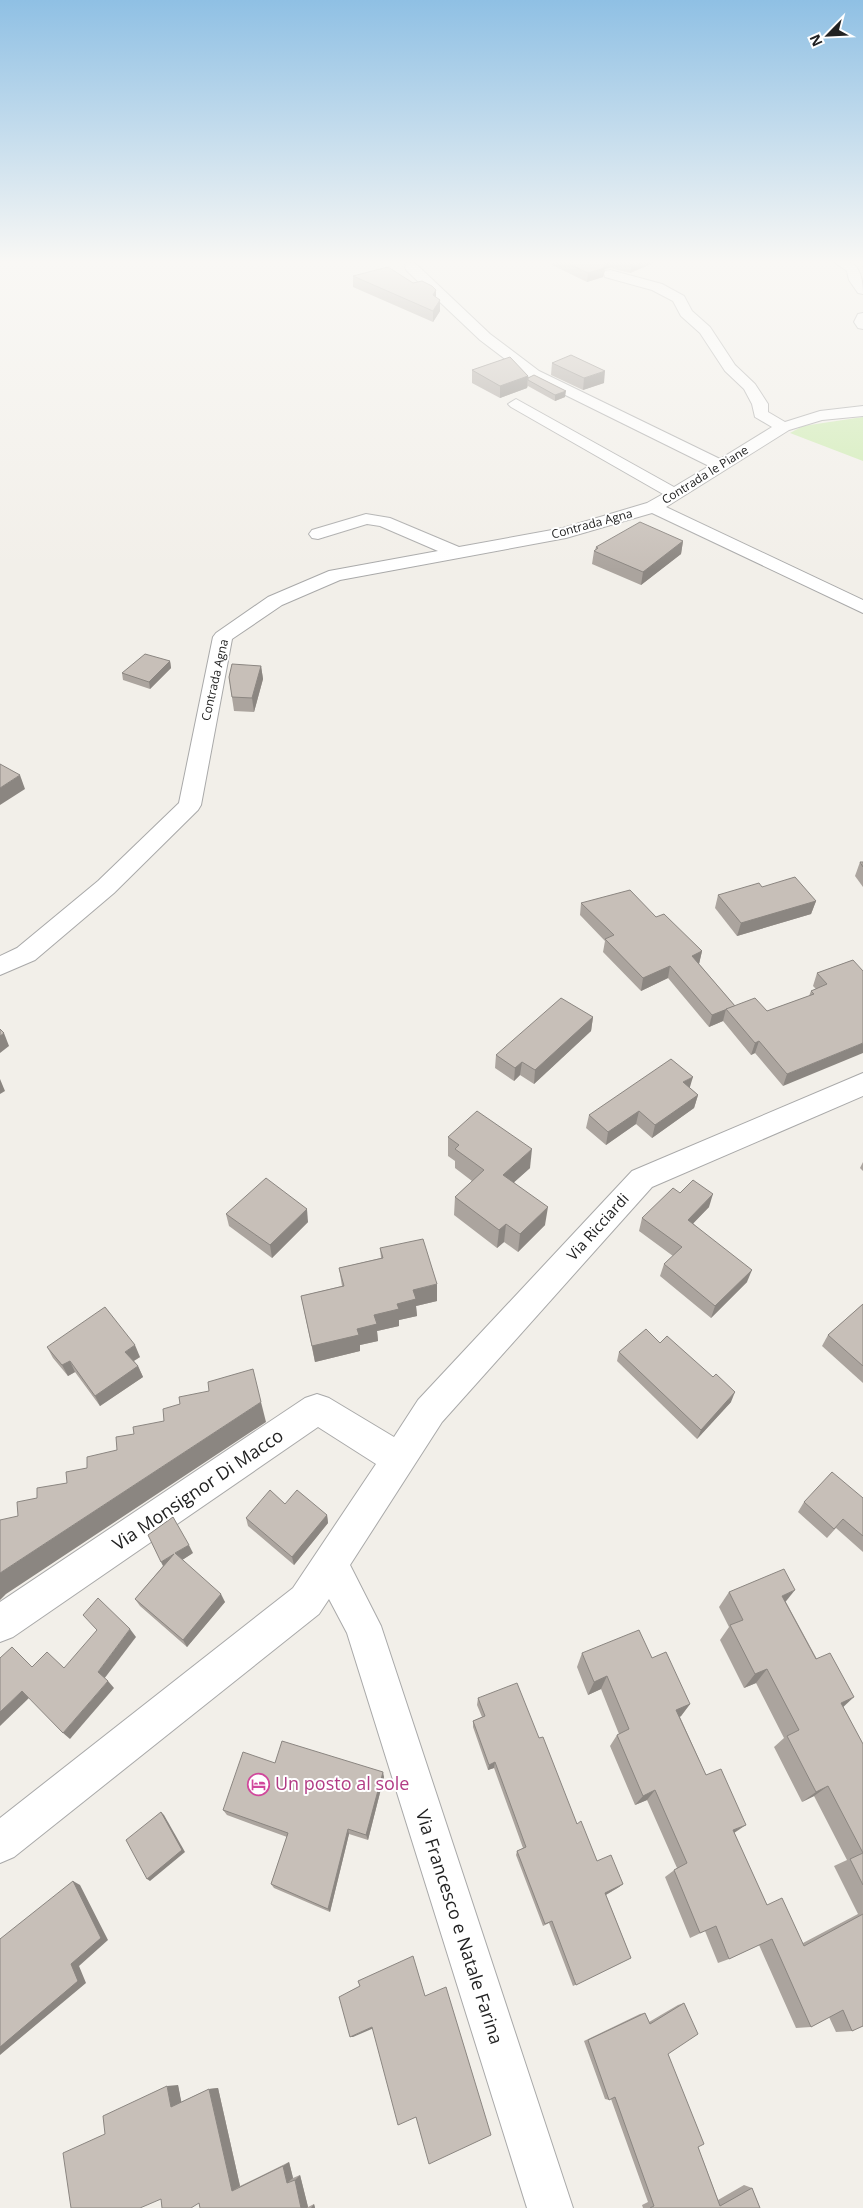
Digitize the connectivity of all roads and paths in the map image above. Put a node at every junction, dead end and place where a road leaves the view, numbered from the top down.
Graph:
1 (521, 364) edge
2 (727, 364) edge
3 (516, 404) dead end
4 (863, 411) edge
5 (783, 427) junction
6 (720, 465) junction
7 (674, 494) junction
8 (653, 507) junction
9 (318, 534) dead end
10 (458, 553) junction
11 (863, 608) edge
12 (0, 966) edge
13 (863, 1084) edge
14 (399, 1460) junction
15 (330, 1564) junction
16 (0, 1624) edge
17 (0, 1843) edge
18 (550, 2208) edge

1 - 6 street
2 - 5 street
3 - 7 street
4 - 5 street, Contrada le Piane
5 - 6 street, Contrada le Piane
6 - 7 street, Contrada le Piane
7 - 8 street, Contrada le Piane
8 - 10 street, Contrada Agna
8 - 11 street, Contrada le Piane
9 - 10 street
10 - 12 street, Contrada Agna
13 - 14 street, Via Ricciardi
14 - 15 street
14 - 16 street, Via Monsignor Di Macco
15 - 17 street
15 - 18 street, Via Francesco e Natale Farina

